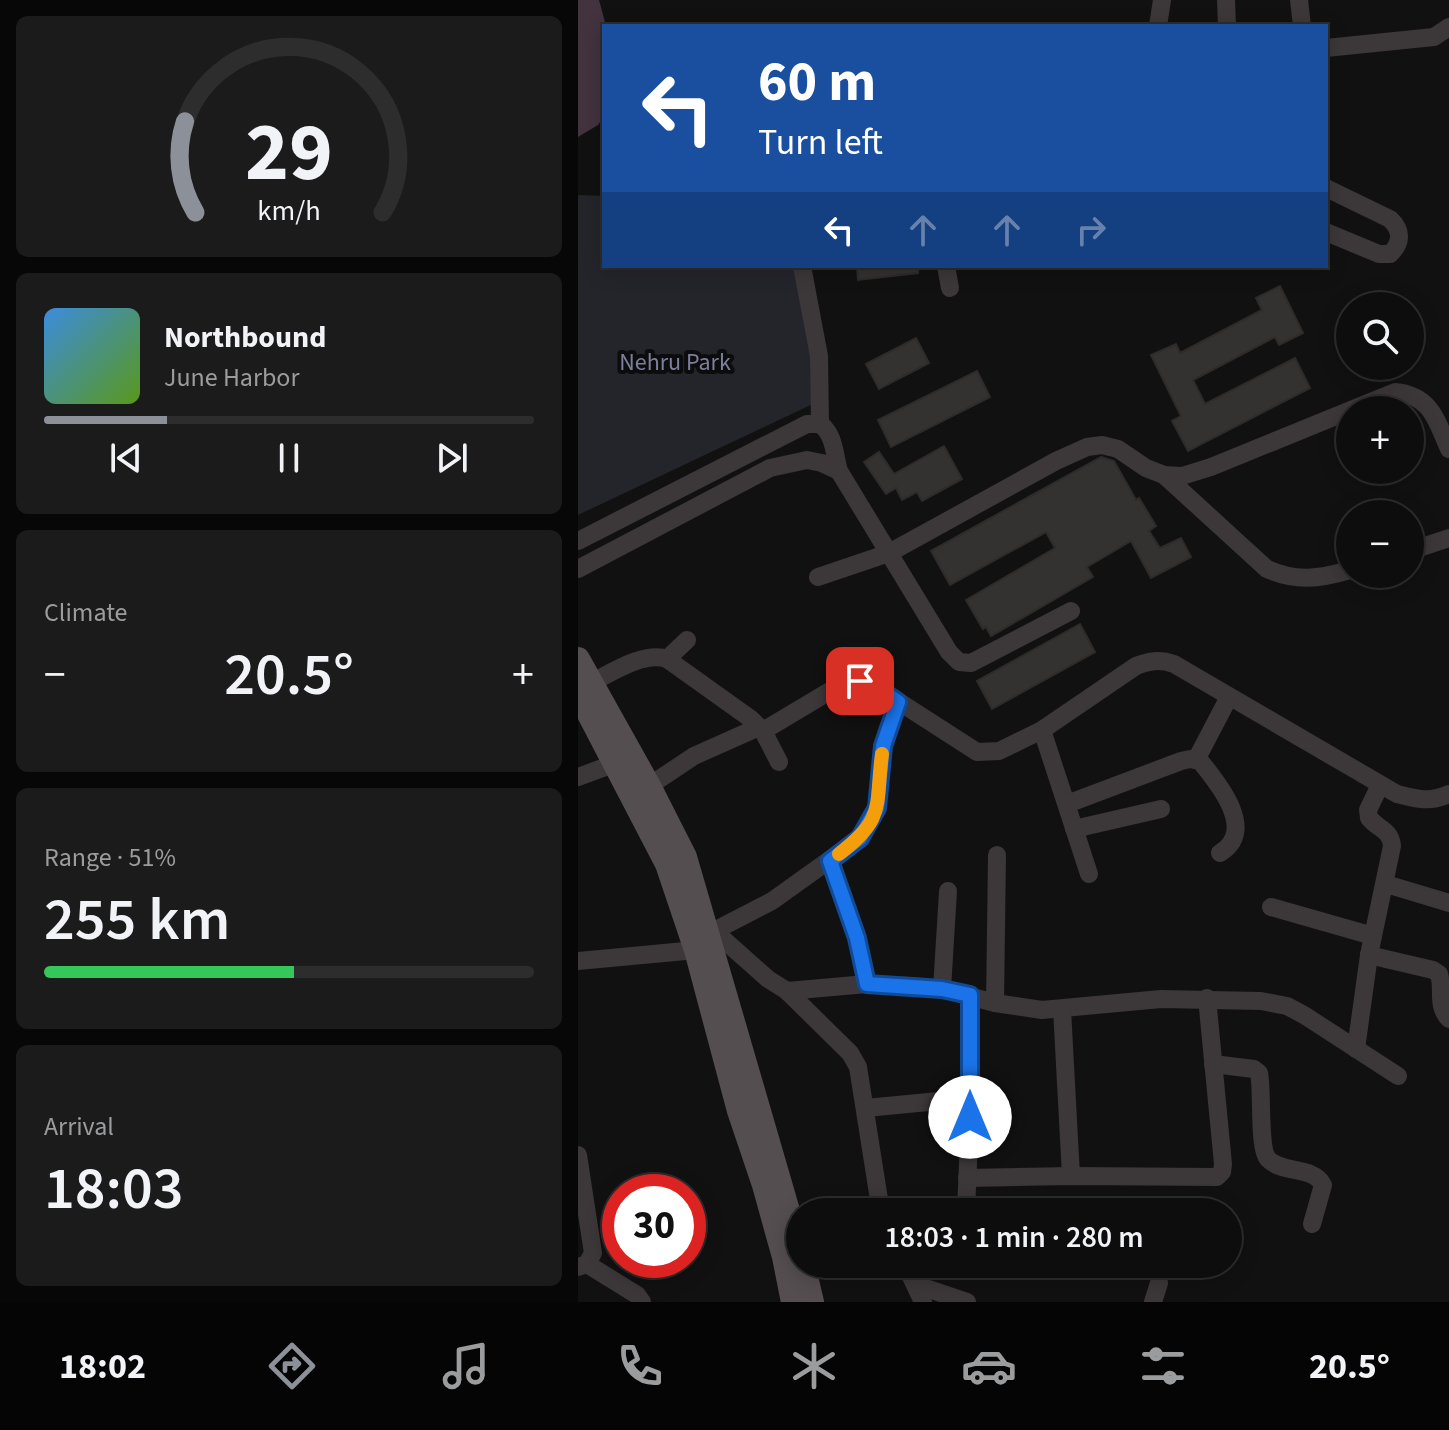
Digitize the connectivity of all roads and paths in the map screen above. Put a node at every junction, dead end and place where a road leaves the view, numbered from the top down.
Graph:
1 (1162, 0) edge
2 (1226, 0) edge
3 (1299, 0) edge
4 (1158, 24) edge
5 (1227, 24) edge
6 (1302, 24) edge
7 (1449, 27) edge
8 (1328, 48) edge
9 (1328, 189) edge
10 (1328, 233) edge
11 (802, 268) edge
12 (946, 268) edge
13 (950, 288) dead end
14 (820, 424) junction
15 (1449, 449) edge
16 (839, 471) junction
17 (1164, 475) junction
18 (1449, 538) edge
19 (578, 541) edge
20 (1424, 546) edge
21 (889, 553) junction
22 (578, 569) edge
23 (1336, 573) edge
24 (818, 577) dead end
25 (1071, 611) dead end
26 (687, 640) dead end
27 (578, 659) edge
28 (667, 659) junction
29 (584, 688) edge
30 (1229, 697) junction
31 (898, 702) junction
32 (761, 729) junction
33 (1042, 730) junction
34 (1196, 760) junction
35 (779, 762) dead end
36 (616, 763) junction
37 (578, 777) edge
38 (1380, 785) junction
39 (649, 786) junction
40 (1449, 794) edge
41 (1067, 804) junction
42 (1161, 809) dead end
43 (1074, 829) junction
44 (1220, 853) dead end
45 (997, 855) dead end
46 (830, 861) junction
47 (1089, 874) dead end
48 (1386, 884) junction
49 (948, 891) dead end
50 (1449, 903) edge
51 (1271, 907) dead end
52 (1373, 936) junction
53 (706, 938) junction
54 (1369, 955) junction
55 (578, 961) edge
56 (867, 984) junction
57 (942, 989) junction
58 (787, 991) junction
59 (970, 995) junction
60 (1207, 998) junction
61 (995, 1003) junction
62 (1062, 1009) junction
63 (1449, 1019) edge
64 (1356, 1049) junction
65 (1213, 1064) junction
66 (1398, 1076) dead end
67 (970, 1098) junction
68 (866, 1108) junction
69 (578, 1155) edge
70 (1071, 1176) junction
71 (967, 1178) junction
72 (879, 1198) edge
73 (966, 1198) edge
74 (786, 1205) edge
75 (1312, 1224) dead end
76 (582, 1266) edge
77 (806, 1278) edge
78 (1159, 1283) dead end
79 (920, 1294) edge
80 (642, 1302) edge
81 (793, 1302) edge
82 (812, 1302) edge
83 (967, 1302) edge
84 (1153, 1302) edge

1 - 4 street
2 - 5 street
3 - 6 street
7 - 8 street
9 - 10 street
11 - 14 street
12 - 13 street
14 - 16 street
14 - 19 street
15 - 17 street
16 - 21 street
16 - 22 street
17 - 21 street
17 - 23 street
18 - 20 street
21 - 24 street
21 - 25 street
26 - 28 street
27 - 29 main road
28 - 29 street
28 - 32 street
29 - 36 main road
29 - 39 main road
30 - 33 street
30 - 34 street
30 - 38 street
31 - 32 street
31 - 33 street
31 - 46 street
32 - 35 street
32 - 39 street
33 - 41 street
34 - 41 street
34 - 44 street
36 - 37 street
36 - 53 main road
38 - 40 street
38 - 48 street
39 - 53 main road
41 - 43 street
42 - 43 street
43 - 47 street
45 - 61 street
46 - 53 street
46 - 56 street
48 - 50 street
48 - 52 street
49 - 57 street
51 - 52 street
52 - 54 street
53 - 55 street
53 - 58 street
53 - 74 main road
53 - 81 main road
54 - 63 street
54 - 64 street
56 - 57 street
56 - 58 street
57 - 59 street
58 - 68 street
59 - 61 street
59 - 67 street
60 - 62 street
60 - 64 street
60 - 65 street
61 - 62 street
62 - 70 street
64 - 66 street
65 - 70 street
65 - 75 street
67 - 68 street
67 - 71 street
68 - 72 street
69 - 76 street
70 - 71 street
71 - 73 street
76 - 80 street
77 - 82 main road
78 - 84 street
79 - 83 street

